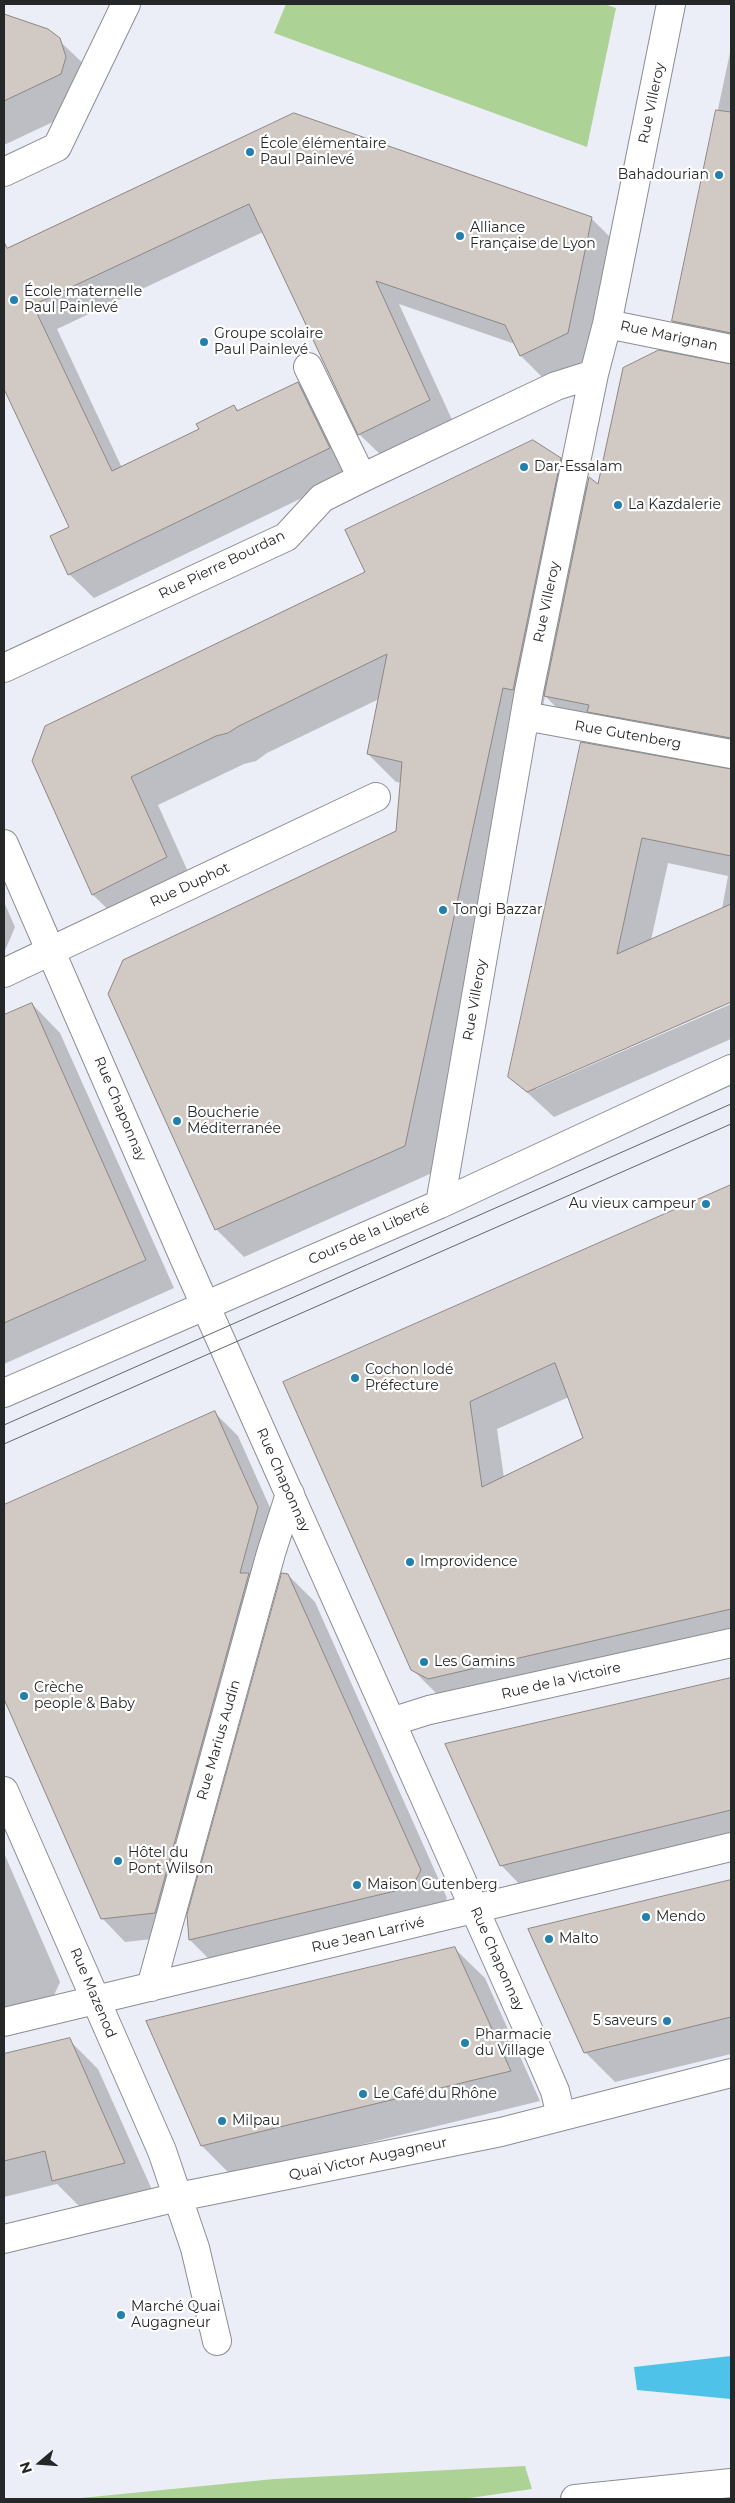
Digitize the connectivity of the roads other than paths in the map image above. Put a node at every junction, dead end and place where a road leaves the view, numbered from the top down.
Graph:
1 (126, 4) edge
2 (672, 4) edge
3 (4, 172) edge
4 (607, 324) junction
5 (731, 349) edge
6 (308, 367) dead end
7 (594, 374) junction
8 (362, 478) junction
9 (4, 668) edge
10 (525, 716) junction
11 (731, 754) edge
12 (376, 797) dead end
13 (4, 844) edge
14 (51, 952) junction
15 (4, 973) edge
16 (731, 1069) edge
17 (440, 1204) junction
18 (206, 1306) junction
19 (4, 1392) edge
20 (290, 1494) junction
21 (731, 1643) edge
22 (391, 1722) junction
23 (4, 1791) edge
24 (731, 1847) edge
25 (474, 1909) junction
26 (151, 1987) junction
27 (96, 2000) junction
28 (4, 2022) edge
29 (731, 2073) edge
30 (561, 2116) junction
31 (178, 2197) junction
32 (4, 2239) edge
33 (217, 2342) dead end
34 (731, 2483) edge
35 (575, 2499) edge

1 - 3 street
2 - 4 street, Rue Villeroy
4 - 5 street, Rue Marignan
4 - 7 street, Rue Villeroy
6 - 8 street
7 - 8 street, Rue Pierre Bourdan
7 - 10 street, Rue Villeroy
8 - 9 street, Rue Pierre Bourdan
10 - 11 street, Rue Gutenberg
10 - 17 street, Rue Villeroy
12 - 14 street, Rue Duphot
13 - 14 street, Rue Chaponnay
14 - 15 street, Rue Duphot
14 - 18 street, Rue Chaponnay
16 - 17 street, Cours de la Liberté
17 - 18 street, Cours de la Liberté
18 - 19 street, Cours de la Liberté
18 - 20 street, Rue Chaponnay
20 - 22 street, Rue Chaponnay
20 - 26 street, Rue Marius Audin
21 - 22 street, Rue de la Victoire
22 - 25 street, Rue Chaponnay
23 - 27 street, Rue Mazenod
24 - 25 street, Rue Jean Larrivé
25 - 26 street, Rue Jean Larrivé
25 - 30 street, Rue Chaponnay
26 - 27 street, Rue Jean Larrivé
27 - 28 street, Rue Jean Larrivé
27 - 31 street, Rue Mazenod
29 - 30 street, Quai Victor Augagneur
30 - 31 street, Quai Victor Augagneur
31 - 32 street, Quai Victor Augagneur
31 - 33 street, Rue Mazenod
34 - 35 street

